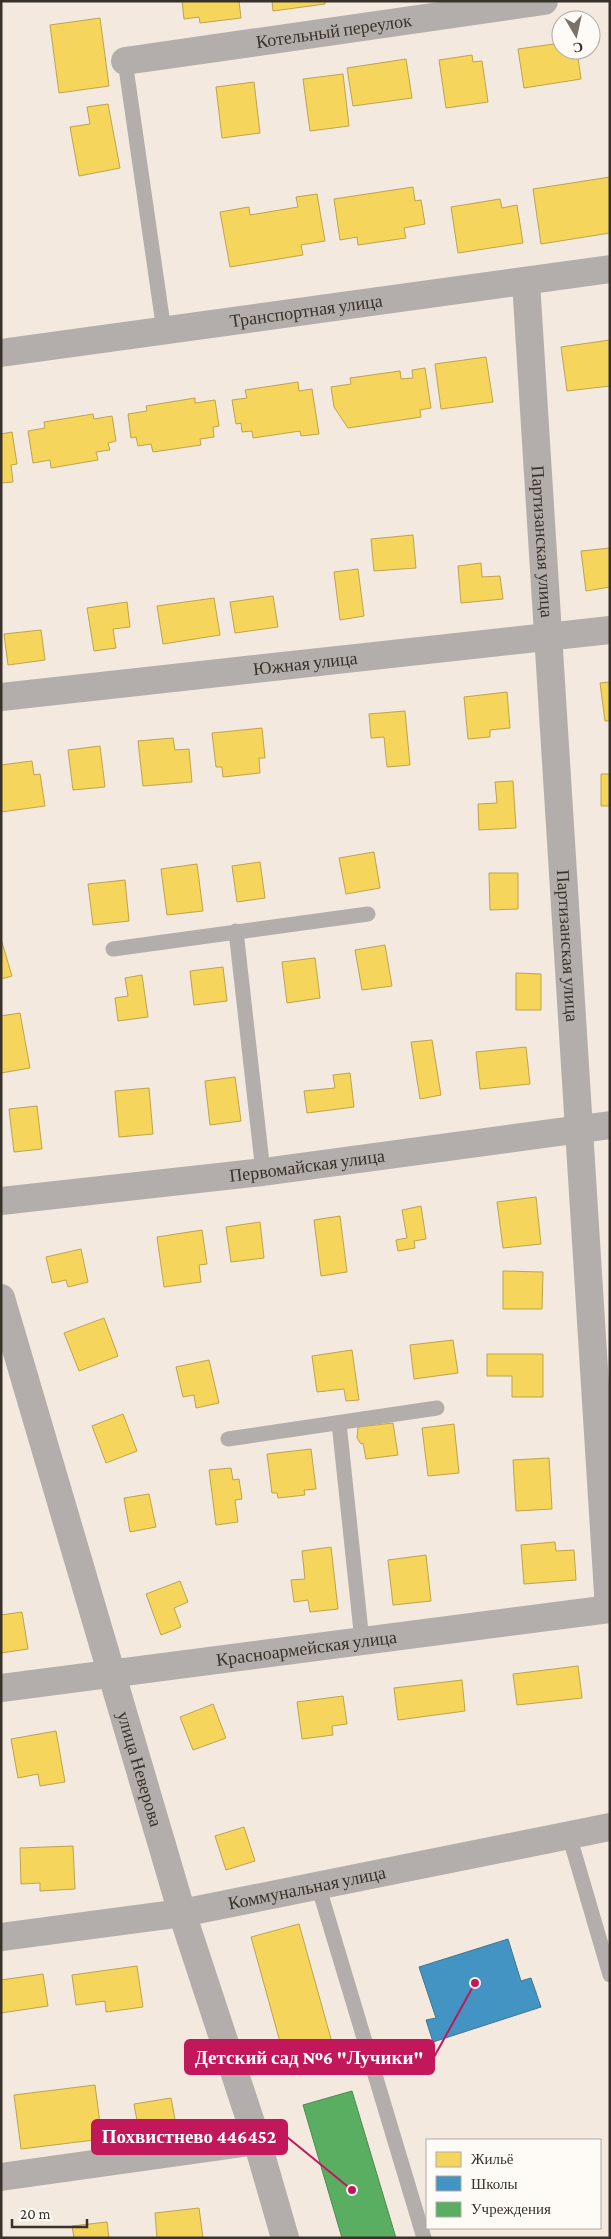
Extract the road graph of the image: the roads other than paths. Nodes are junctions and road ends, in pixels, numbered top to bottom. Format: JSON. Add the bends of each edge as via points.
{"nodes":[{"id":1,"x":544,"y":1,"type":"edge"},
{"id":2,"x":125,"y":61,"type":"joint"},
{"id":3,"x":610,"y":269,"type":"edge"},
{"id":4,"x":526,"y":282,"type":"junction"},
{"id":5,"x":164,"y":331,"type":"junction"},
{"id":6,"x":1,"y":354,"type":"edge"},
{"id":7,"x":610,"y":630,"type":"edge"},
{"id":8,"x":546,"y":637,"type":"junction"},
{"id":9,"x":1,"y":697,"type":"edge"},
{"id":10,"x":368,"y":914,"type":"dead end"},
{"id":11,"x":236,"y":931,"type":"junction"},
{"id":12,"x":113,"y":949,"type":"dead end"},
{"id":13,"x":610,"y":1125,"type":"edge"},
{"id":14,"x":579,"y":1128,"type":"junction"},
{"id":15,"x":263,"y":1172,"type":"junction"},
{"id":16,"x":1,"y":1201,"type":"edge"},
{"id":17,"x":1,"y":1298,"type":"edge"},
{"id":18,"x":437,"y":1408,"type":"dead end"},
{"id":19,"x":338,"y":1422,"type":"junction"},
{"id":20,"x":228,"y":1439,"type":"dead end"},
{"id":21,"x":610,"y":1609,"type":"edge"},
{"id":22,"x":362,"y":1641,"type":"junction"},
{"id":23,"x":112,"y":1674,"type":"junction"},
{"id":24,"x":1,"y":1688,"type":"edge"},
{"id":25,"x":610,"y":1827,"type":"edge"},
{"id":26,"x":569,"y":1835,"type":"junction"},
{"id":27,"x":318,"y":1885,"type":"junction"},
{"id":28,"x":182,"y":1913,"type":"junction"},
{"id":29,"x":1,"y":1937,"type":"edge"},
{"id":30,"x":610,"y":1975,"type":"edge"},
{"id":31,"x":257,"y":2142,"type":"junction"},
{"id":32,"x":1,"y":2177,"type":"edge"},
{"id":33,"x":285,"y":2238,"type":"edge"},
{"id":34,"x":424,"y":2238,"type":"edge"}],
"edges":[{"from":1,"to":2,"type":"street","name":"Котельный переулок"},
{"from":2,"to":5,"type":"lane"},
{"from":3,"to":4,"type":"street","name":"Транспортная улица"},
{"from":4,"to":5,"type":"street","name":"Транспортная улица"},
{"from":4,"to":8,"type":"street","name":"Партизанская улица"},
{"from":5,"to":6,"type":"street","name":"Транспортная улица"},
{"from":7,"to":8,"type":"street","name":"Южная улица"},
{"from":8,"to":9,"type":"street","name":"Южная улица"},
{"from":8,"to":14,"type":"street","name":"Партизанская улица"},
{"from":10,"to":11,"type":"lane"},
{"from":11,"to":12,"type":"lane"},
{"from":11,"to":15,"type":"lane"},
{"from":13,"to":14,"type":"street","name":"Первомайская улица"},
{"from":14,"to":15,"type":"street","name":"Первомайская улица"},
{"from":14,"to":21,"type":"street","name":"Партизанская улица"},
{"from":15,"to":16,"type":"street","name":"Первомайская улица"},
{"from":17,"to":23,"type":"street","name":"улица Неверова"},
{"from":18,"to":19,"type":"lane"},
{"from":19,"to":20,"type":"lane"},
{"from":19,"to":22,"type":"lane"},
{"from":21,"to":22,"type":"street","name":"Красноармейская улица"},
{"from":22,"to":23,"type":"street","name":"Красноармейская улица"},
{"from":23,"to":24,"type":"street","name":"Красноармейская улица"},
{"from":23,"to":28,"type":"street","name":"улица Неверова"},
{"from":25,"to":26,"type":"street","name":"Коммунальная улица"},
{"from":26,"to":27,"type":"street","name":"Коммунальная улица"},
{"from":26,"to":30,"type":"lane"},
{"from":27,"to":28,"type":"street","name":"Коммунальная улица"},
{"from":27,"to":34,"type":"lane"},
{"from":28,"to":29,"type":"street","name":"Коммунальная улица"},
{"from":28,"to":31,"type":"street","name":"улица Неверова"},
{"from":31,"to":32,"type":"street"},
{"from":31,"to":33,"type":"street","name":"улица Неверова"}]}
